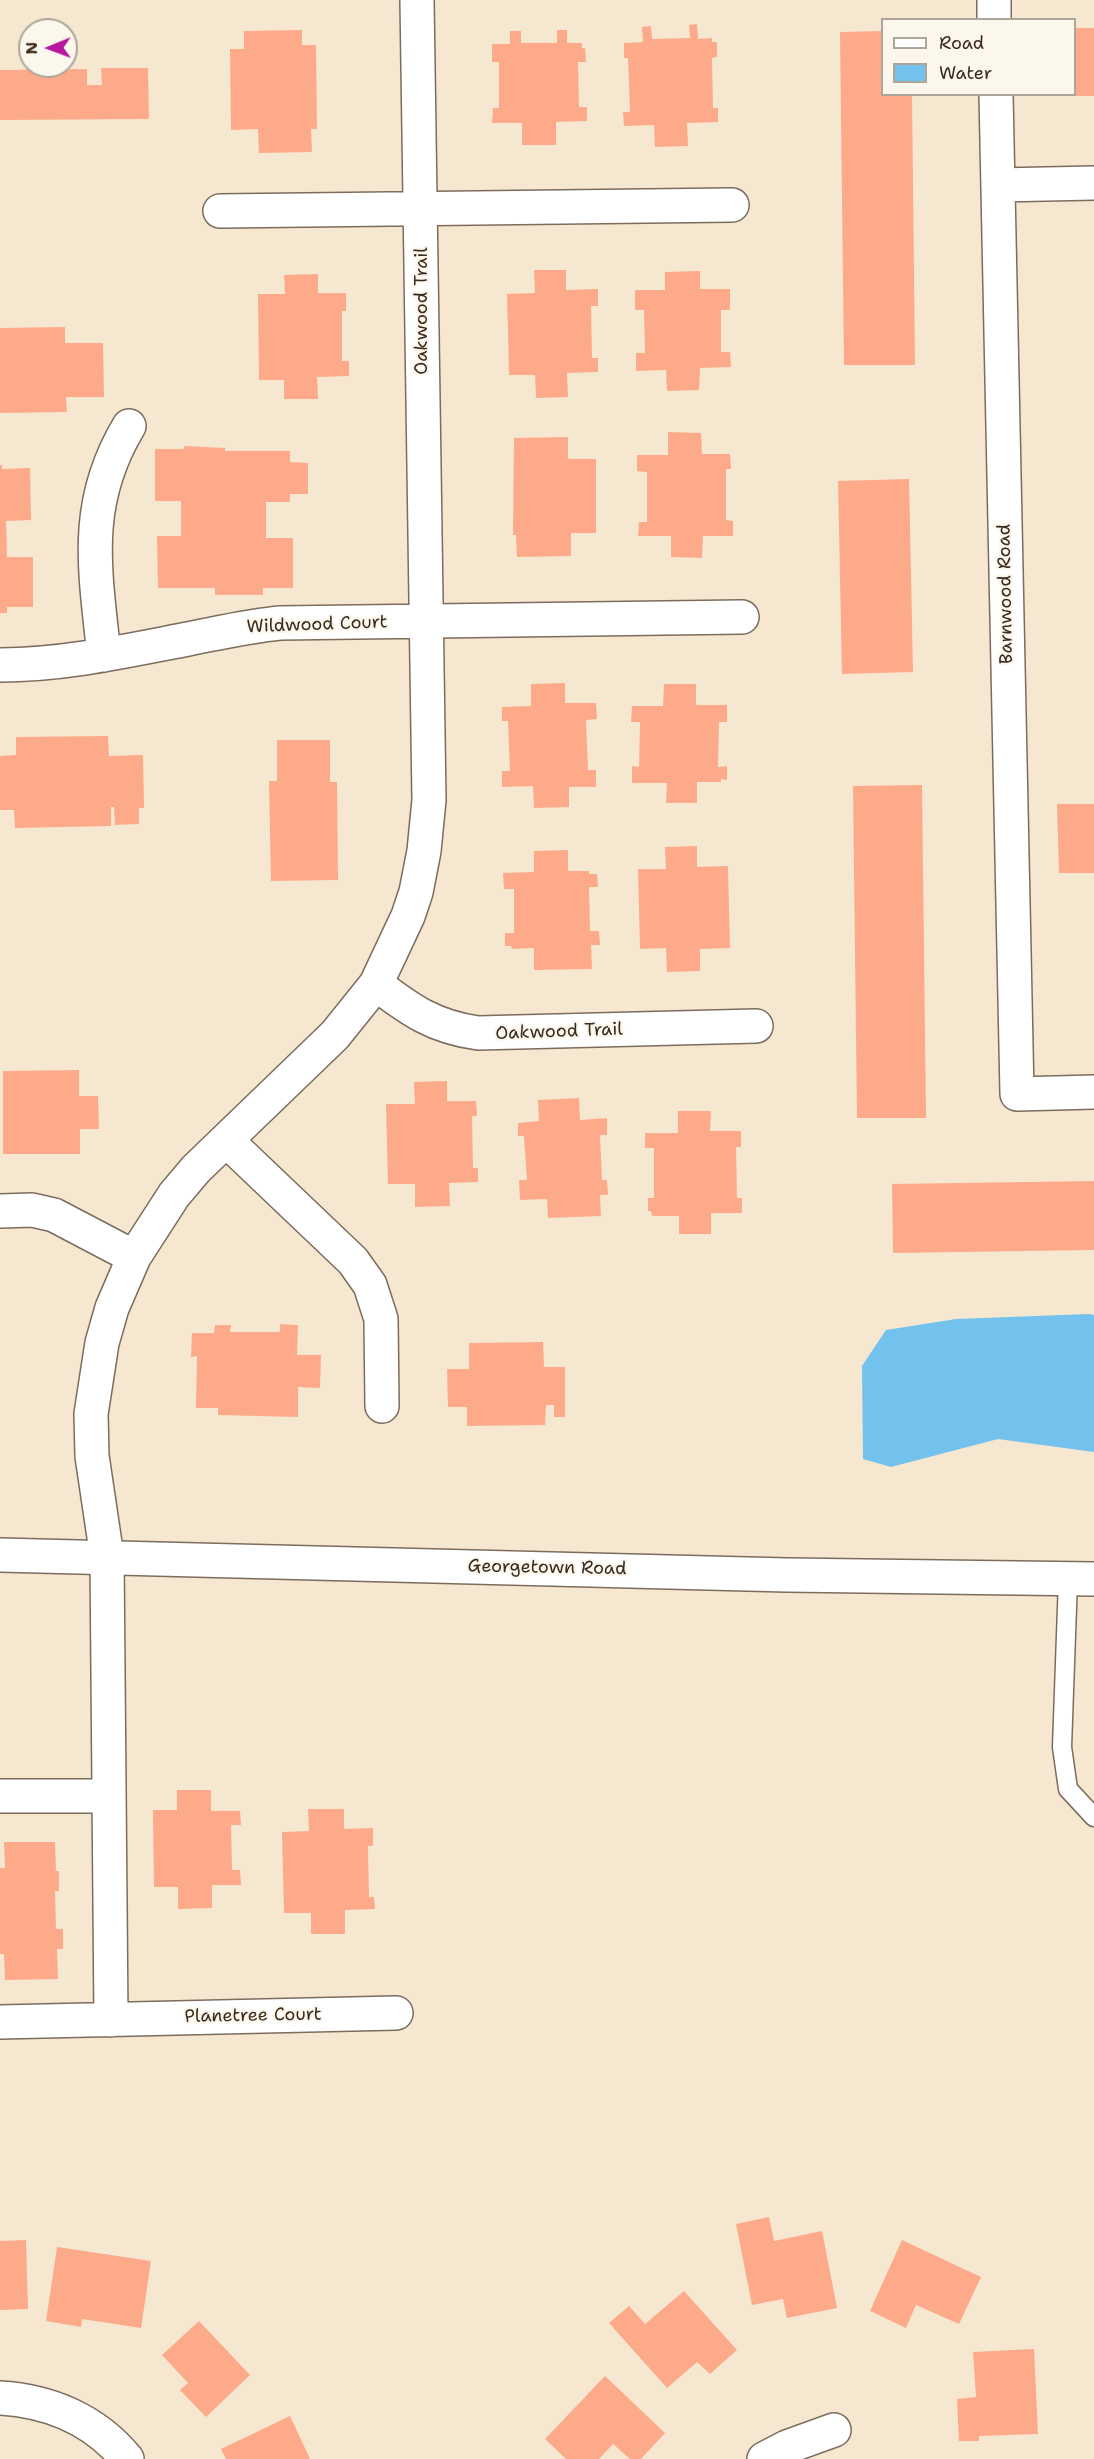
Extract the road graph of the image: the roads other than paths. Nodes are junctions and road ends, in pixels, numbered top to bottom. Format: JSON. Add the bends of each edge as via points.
{"nodes":[{"id":1,"x":417,"y":0,"type":"edge"},
{"id":2,"x":994,"y":0,"type":"edge"},
{"id":3,"x":994,"y":18,"type":"edge"},
{"id":4,"x":996,"y":96,"type":"edge"},
{"id":5,"x":1094,"y":183,"type":"edge"},
{"id":6,"x":998,"y":185,"type":"junction"},
{"id":7,"x":732,"y":205,"type":"dead end"},
{"id":8,"x":421,"y":209,"type":"junction"},
{"id":9,"x":220,"y":211,"type":"dead end"},
{"id":10,"x":129,"y":426,"type":"dead end"},
{"id":11,"x":742,"y":617,"type":"dead end"},
{"id":12,"x":425,"y":621,"type":"junction"},
{"id":13,"x":104,"y":655,"type":"junction"},
{"id":14,"x":0,"y":665,"type":"edge"},
{"id":15,"x":376,"y":984,"type":"junction"},
{"id":16,"x":756,"y":1026,"type":"dead end"},
{"id":17,"x":1094,"y":1092,"type":"edge"},
{"id":18,"x":226,"y":1140,"type":"junction"},
{"id":19,"x":0,"y":1211,"type":"edge"},
{"id":20,"x":134,"y":1257,"type":"junction"},
{"id":21,"x":382,"y":1406,"type":"dead end"},
{"id":22,"x":0,"y":1555,"type":"edge"},
{"id":23,"x":107,"y":1557,"type":"junction"},
{"id":24,"x":1081,"y":1579,"type":"edge"},
{"id":25,"x":0,"y":1796,"type":"edge"},
{"id":26,"x":108,"y":1796,"type":"junction"},
{"id":27,"x":1094,"y":1817,"type":"edge"},
{"id":28,"x":396,"y":2013,"type":"dead end"},
{"id":29,"x":111,"y":2020,"type":"junction"},
{"id":30,"x":0,"y":2022,"type":"edge"},
{"id":31,"x":0,"y":2398,"type":"edge"},
{"id":32,"x":834,"y":2430,"type":"dead end"},
{"id":33,"x":127,"y":2459,"type":"edge"},
{"id":34,"x":764,"y":2459,"type":"edge"}],
"edges":[{"from":1,"to":8,"type":"street","name":"Oakwood Trail"},
{"from":2,"to":3,"type":"street"},
{"from":4,"to":6,"type":"street","name":"Barnwood Road"},
{"from":5,"to":6,"type":"street"},
{"from":6,"to":17,"type":"street","name":"Barnwood Road","via":[[1017,1094]]},
{"from":7,"to":8,"type":"street"},
{"from":8,"to":9,"type":"street"},
{"from":8,"to":12,"type":"street","name":"Oakwood Trail"},
{"from":10,"to":13,"type":"street","via":[[102,485],[94,528],[94,579]]},
{"from":11,"to":12,"type":"street"},
{"from":12,"to":13,"type":"street","name":"Wildwood Court","via":[[262,625]]},
{"from":12,"to":15,"type":"street","name":"Oakwood Trail","via":[[429,800],[424,851],[408,916]]},
{"from":13,"to":14,"type":"street","name":"Wildwood Court"},
{"from":15,"to":16,"type":"street","name":"Oakwood Trail","via":[[426,1019],[478,1033]]},
{"from":15,"to":18,"type":"street","name":"Oakwood Trail","via":[[335,1035]]},
{"from":18,"to":20,"type":"street","name":"Oakwood Trail","via":[[174,1195]]},
{"from":18,"to":21,"type":"street","via":[[354,1261],[370,1285],[381,1319]]},
{"from":19,"to":20,"type":"street","via":[[32,1210],[54,1215]]},
{"from":20,"to":23,"type":"street","name":"Oakwood Trail","via":[[102,1343],[92,1414],[92,1456]]},
{"from":22,"to":23,"type":"street","name":"Georgetown Road"},
{"from":23,"to":24,"type":"street","name":"Georgetown Road"},
{"from":23,"to":26,"type":"street"},
{"from":24,"to":27,"type":"lane","via":[[1062,1747],[1068,1789]]},
{"from":25,"to":26,"type":"street"},
{"from":26,"to":29,"type":"street"},
{"from":28,"to":29,"type":"street","name":"Planetree Court"},
{"from":29,"to":30,"type":"street","name":"Planetree Court"},
{"from":31,"to":33,"type":"street","via":[[64,2411],[95,2428]]},
{"from":32,"to":34,"type":"street"}]}
